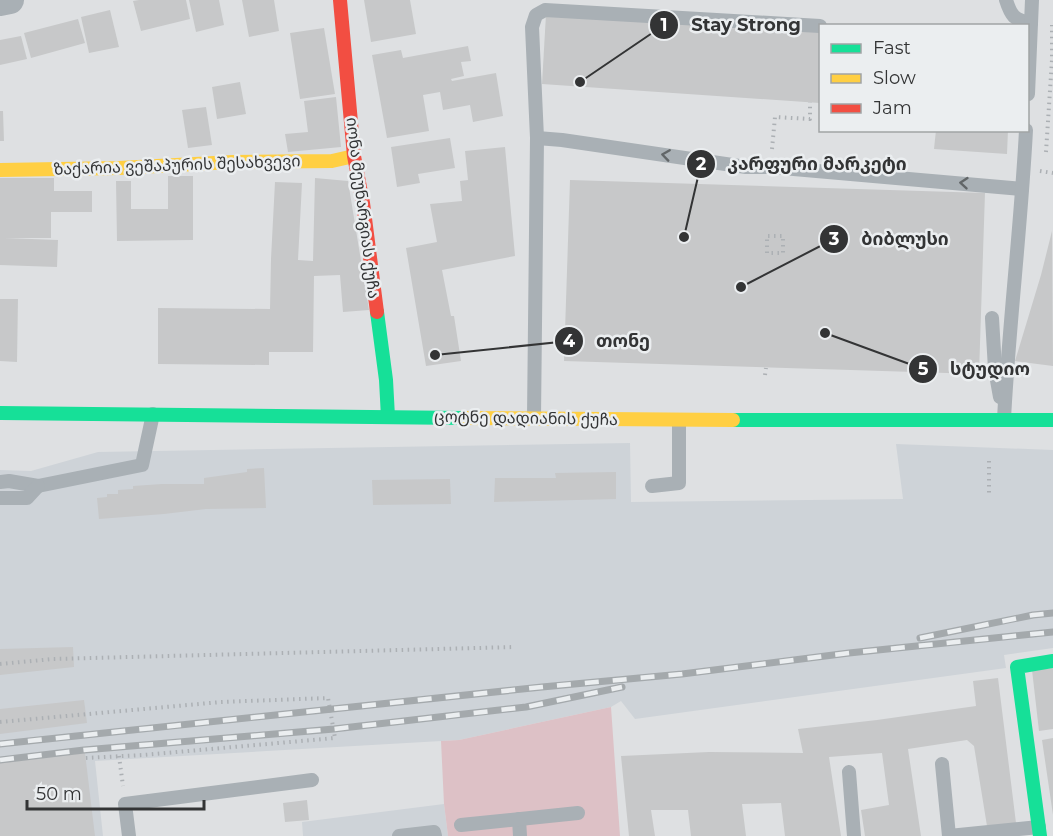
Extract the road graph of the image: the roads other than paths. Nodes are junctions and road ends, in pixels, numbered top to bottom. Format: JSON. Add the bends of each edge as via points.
{"nodes":[{"id":1,"x":10,"y":0,"type":"edge"},
{"id":2,"x":339,"y":0,"type":"edge"},
{"id":3,"x":1006,"y":0,"type":"edge"},
{"id":4,"x":1032,"y":0,"type":"edge"},
{"id":5,"x":0,"y":2,"type":"edge"},
{"id":6,"x":1022,"y":24,"type":"edge"},
{"id":7,"x":819,"y":26,"type":"edge"},
{"id":8,"x":1029,"y":33,"type":"edge"},
{"id":9,"x":1026,"y":132,"type":"edge"},
{"id":10,"x":537,"y":138,"type":"junction"},
{"id":11,"x":354,"y":156,"type":"junction"},
{"id":12,"x":0,"y":170,"type":"edge"},
{"id":13,"x":1022,"y":189,"type":"junction"},
{"id":14,"x":992,"y":318,"type":"dead end"},
{"id":15,"x":0,"y":413,"type":"edge"},
{"id":16,"x":153,"y":414,"type":"junction"},
{"id":17,"x":388,"y":417,"type":"junction"},
{"id":18,"x":534,"y":418,"type":"junction"},
{"id":19,"x":680,"y":420,"type":"junction"},
{"id":20,"x":1004,"y":420,"type":"junction"},
{"id":21,"x":1053,"y":420,"type":"edge"},
{"id":22,"x":0,"y":482,"type":"edge"},
{"id":23,"x":38,"y":486,"type":"junction"},
{"id":24,"x":652,"y":486,"type":"dead end"},
{"id":25,"x":0,"y":498,"type":"edge"},
{"id":26,"x":1053,"y":661,"type":"edge"},
{"id":27,"x":942,"y":764,"type":"dead end"},
{"id":28,"x":849,"y":772,"type":"dead end"},
{"id":29,"x":312,"y":780,"type":"dead end"},
{"id":30,"x":578,"y":813,"type":"dead end"},
{"id":31,"x":519,"y":819,"type":"junction"},
{"id":32,"x":461,"y":825,"type":"dead end"},
{"id":33,"x":1039,"y":832,"type":"edge"},
{"id":34,"x":129,"y":836,"type":"edge"},
{"id":35,"x":399,"y":836,"type":"edge"},
{"id":36,"x":435,"y":836,"type":"edge"},
{"id":37,"x":520,"y":836,"type":"edge"},
{"id":38,"x":854,"y":836,"type":"edge"},
{"id":39,"x":949,"y":836,"type":"edge"}],
"edges":[{"from":1,"to":5,"type":"street"},
{"from":2,"to":11,"type":"main road","name":"იონა მეუნარგიას ქუჩა"},
{"from":3,"to":6,"type":"lane","via":[[1013,17]]},
{"from":4,"to":8,"type":"lane"},
{"from":7,"to":10,"type":"lane","via":[[545,10],[536,15],[532,27]]},
{"from":9,"to":13,"type":"lane"},
{"from":13,"to":10,"type":"lane","one_way":true,"via":[[746,166]]},
{"from":10,"to":18,"type":"lane"},
{"from":11,"to":12,"type":"main road","name":"ზაქარია ვეშაპურის შესახვევი","via":[[332,161]]},
{"from":11,"to":17,"type":"main road","name":"იონა მეუნარგიას ქუჩა"},
{"from":13,"to":20,"type":"lane"},
{"from":14,"to":20,"type":"lane"},
{"from":15,"to":16,"type":"main road","name":"ცოტნე დადიანის ქუჩა"},
{"from":16,"to":17,"type":"main road","name":"ცოტნე დადიანის ქუჩა"},
{"from":16,"to":23,"type":"lane","via":[[142,465]]},
{"from":17,"to":18,"type":"main road","name":"ცოტნე დადიანის ქუჩა"},
{"from":18,"to":19,"type":"main road","name":"ცოტნე დადიანის ქუჩა"},
{"from":19,"to":20,"type":"main road","name":"ცოტნე დადიანის ქუჩა"},
{"from":19,"to":24,"type":"lane","via":[[679,483]]},
{"from":20,"to":21,"type":"main road","name":"ცოტნე დადიანის ქუჩა"},
{"from":22,"to":23,"type":"lane"},
{"from":23,"to":25,"type":"lane","via":[[27,498]]},
{"from":26,"to":33,"type":"main road","via":[[1017,667]]},
{"from":27,"to":39,"type":"lane"},
{"from":28,"to":38,"type":"lane"},
{"from":29,"to":34,"type":"lane","via":[[125,804]]},
{"from":30,"to":31,"type":"lane"},
{"from":31,"to":32,"type":"lane"},
{"from":31,"to":37,"type":"lane"},
{"from":33,"to":39,"type":"lane"},
{"from":35,"to":36,"type":"lane","via":[[435,832]]}]}
